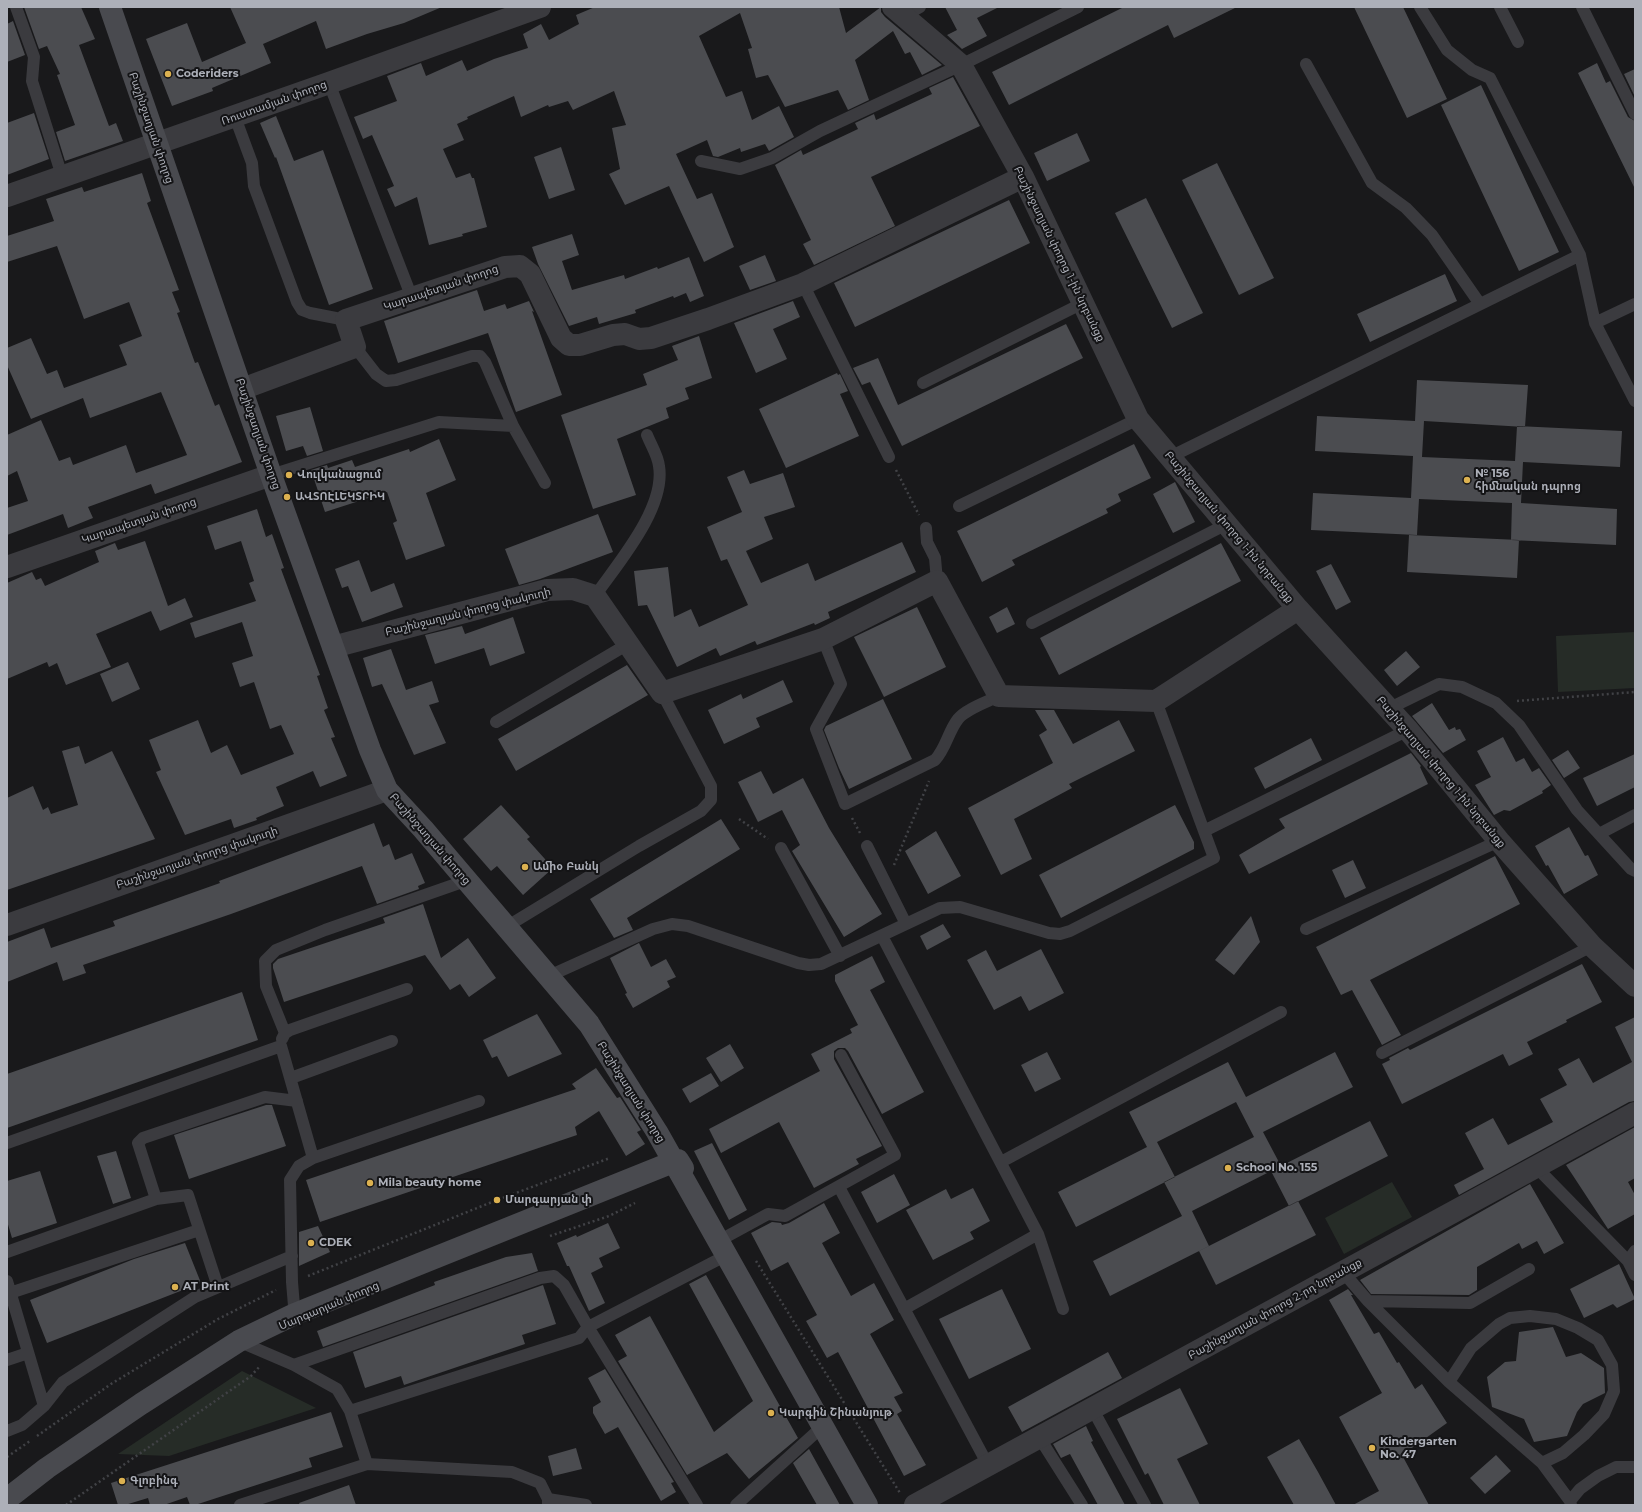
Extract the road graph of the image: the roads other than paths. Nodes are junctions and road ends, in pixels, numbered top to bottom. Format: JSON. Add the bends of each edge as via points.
{"nodes":[{"id":1,"x":16,"y":7,"type":"edge"},
{"id":2,"x":110,"y":7,"type":"edge"},
{"id":3,"x":540,"y":7,"type":"edge"},
{"id":4,"x":1078,"y":7,"type":"edge"},
{"id":5,"x":1420,"y":7,"type":"edge"},
{"id":6,"x":1500,"y":7,"type":"edge"},
{"id":7,"x":1582,"y":7,"type":"edge"},
{"id":8,"x":906,"y":10,"type":"edge"},
{"id":9,"x":1518,"y":42,"type":"dead end"},
{"id":10,"x":1306,"y":64,"type":"dead end"},
{"id":11,"x":961,"y":65,"type":"junction"},
{"id":12,"x":329,"y":83,"type":"junction"},
{"id":13,"x":1635,"y":114,"type":"edge"},
{"id":14,"x":235,"y":116,"type":"junction"},
{"id":15,"x":157,"y":144,"type":"junction"},
{"id":16,"x":701,"y":161,"type":"dead end"},
{"id":17,"x":62,"y":176,"type":"junction"},
{"id":18,"x":1023,"y":177,"type":"junction"},
{"id":19,"x":7,"y":196,"type":"edge"},
{"id":20,"x":1580,"y":255,"type":"junction"},
{"id":21,"x":800,"y":284,"type":"junction"},
{"id":22,"x":412,"y":298,"type":"junction"},
{"id":23,"x":1083,"y":303,"type":"junction"},
{"id":24,"x":1480,"y":304,"type":"junction"},
{"id":25,"x":1635,"y":304,"type":"edge"},
{"id":26,"x":346,"y":320,"type":"junction"},
{"id":27,"x":1595,"y":323,"type":"junction"},
{"id":28,"x":355,"y":347,"type":"junction"},
{"id":29,"x":923,"y":383,"type":"dead end"},
{"id":30,"x":242,"y":389,"type":"junction"},
{"id":31,"x":1635,"y":402,"type":"edge"},
{"id":32,"x":1138,"y":419,"type":"junction"},
{"id":33,"x":513,"y":426,"type":"junction"},
{"id":34,"x":647,"y":435,"type":"dead end"},
{"id":35,"x":1170,"y":456,"type":"junction"},
{"id":36,"x":889,"y":457,"type":"road end"},
{"id":37,"x":271,"y":476,"type":"junction"},
{"id":38,"x":545,"y":483,"type":"dead end"},
{"id":39,"x":959,"y":506,"type":"dead end"},
{"id":40,"x":1227,"y":524,"type":"junction"},
{"id":41,"x":926,"y":528,"type":"road end"},
{"id":42,"x":7,"y":567,"type":"edge"},
{"id":43,"x":937,"y":581,"type":"junction"},
{"id":44,"x":595,"y":596,"type":"junction"},
{"id":45,"x":1298,"y":609,"type":"junction"},
{"id":46,"x":1032,"y":623,"type":"dead end"},
{"id":47,"x":823,"y":639,"type":"junction"},
{"id":48,"x":628,"y":644,"type":"junction"},
{"id":49,"x":333,"y":647,"type":"junction"},
{"id":50,"x":662,"y":693,"type":"junction"},
{"id":51,"x":999,"y":696,"type":"junction"},
{"id":52,"x":1156,"y":701,"type":"junction"},
{"id":53,"x":1388,"y":709,"type":"junction"},
{"id":54,"x":496,"y":722,"type":"dead end"},
{"id":55,"x":1408,"y":730,"type":"junction"},
{"id":56,"x":388,"y":790,"type":"junction"},
{"id":57,"x":1635,"y":815,"type":"edge"},
{"id":58,"x":1204,"y":831,"type":"junction"},
{"id":59,"x":1599,"y":834,"type":"junction"},
{"id":60,"x":1499,"y":841,"type":"junction"},
{"id":61,"x":867,"y":846,"type":"road end"},
{"id":62,"x":781,"y":848,"type":"road end"},
{"id":63,"x":1635,"y":871,"type":"edge"},
{"id":64,"x":465,"y":881,"type":"junction"},
{"id":65,"x":906,"y":924,"type":"junction"},
{"id":66,"x":7,"y":925,"type":"edge"},
{"id":67,"x":506,"y":927,"type":"junction"},
{"id":68,"x":1306,"y":929,"type":"dead end"},
{"id":69,"x":882,"y":936,"type":"junction"},
{"id":70,"x":1592,"y":946,"type":"junction"},
{"id":71,"x":840,"y":956,"type":"junction"},
{"id":72,"x":549,"y":976,"type":"junction"},
{"id":73,"x":1633,"y":981,"type":"edge"},
{"id":74,"x":407,"y":989,"type":"dead end"},
{"id":75,"x":1281,"y":1012,"type":"dead end"},
{"id":76,"x":286,"y":1033,"type":"junction"},
{"id":77,"x":392,"y":1041,"type":"dead end"},
{"id":78,"x":281,"y":1046,"type":"junction"},
{"id":79,"x":1382,"y":1053,"type":"dead end"},
{"id":80,"x":840,"y":1055,"type":"dead end"},
{"id":81,"x":291,"y":1078,"type":"junction"},
{"id":82,"x":297,"y":1101,"type":"junction"},
{"id":83,"x":480,"y":1101,"type":"dead end"},
{"id":84,"x":1635,"y":1112,"type":"edge"},
{"id":85,"x":7,"y":1142,"type":"edge"},
{"id":86,"x":314,"y":1158,"type":"junction"},
{"id":87,"x":1001,"y":1162,"type":"junction"},
{"id":88,"x":677,"y":1163,"type":"junction"},
{"id":89,"x":1536,"y":1166,"type":"junction"},
{"id":90,"x":839,"y":1187,"type":"junction"},
{"id":91,"x":156,"y":1199,"type":"junction"},
{"id":92,"x":199,"y":1230,"type":"junction"},
{"id":93,"x":1038,"y":1234,"type":"junction"},
{"id":94,"x":725,"y":1247,"type":"junction"},
{"id":95,"x":1635,"y":1251,"type":"edge"},
{"id":96,"x":7,"y":1252,"type":"edge"},
{"id":97,"x":292,"y":1256,"type":"junction"},
{"id":98,"x":1628,"y":1261,"type":"junction"},
{"id":99,"x":1529,"y":1269,"type":"dead end"},
{"id":100,"x":1343,"y":1272,"type":"junction"},
{"id":101,"x":1635,"y":1275,"type":"edge"},
{"id":102,"x":9,"y":1287,"type":"edge"},
{"id":103,"x":218,"y":1287,"type":"junction"},
{"id":104,"x":1368,"y":1301,"type":"junction"},
{"id":105,"x":904,"y":1309,"type":"junction"},
{"id":106,"x":1063,"y":1309,"type":"dead end"},
{"id":107,"x":295,"y":1317,"type":"junction"},
{"id":108,"x":588,"y":1326,"type":"junction"},
{"id":109,"x":245,"y":1344,"type":"junction"},
{"id":110,"x":28,"y":1353,"type":"junction"},
{"id":111,"x":7,"y":1360,"type":"edge"},
{"id":112,"x":294,"y":1365,"type":"junction"},
{"id":113,"x":1449,"y":1382,"type":"junction"},
{"id":114,"x":44,"y":1406,"type":"junction"},
{"id":115,"x":1092,"y":1408,"type":"junction"},
{"id":116,"x":350,"y":1411,"type":"junction"},
{"id":117,"x":823,"y":1426,"type":"junction"},
{"id":118,"x":7,"y":1431,"type":"edge"},
{"id":119,"x":1040,"y":1437,"type":"junction"},
{"id":120,"x":1542,"y":1463,"type":"junction"},
{"id":121,"x":367,"y":1464,"type":"junction"},
{"id":122,"x":988,"y":1465,"type":"junction"},
{"id":123,"x":1635,"y":1467,"type":"edge"},
{"id":124,"x":7,"y":1498,"type":"edge"},
{"id":125,"x":548,"y":1502,"type":"edge"},
{"id":126,"x":1571,"y":1503,"type":"edge"},
{"id":127,"x":8,"y":1505,"type":"edge"},
{"id":128,"x":240,"y":1505,"type":"edge"},
{"id":129,"x":586,"y":1505,"type":"edge"},
{"id":130,"x":697,"y":1505,"type":"edge"},
{"id":131,"x":736,"y":1505,"type":"edge"},
{"id":132,"x":867,"y":1505,"type":"edge"},
{"id":133,"x":882,"y":1505,"type":"edge"},
{"id":134,"x":915,"y":1505,"type":"edge"},
{"id":135,"x":1082,"y":1505,"type":"edge"},
{"id":136,"x":1145,"y":1505,"type":"edge"}],
"edges":[{"from":1,"to":17,"type":"lane","via":[[34,57],[32,81]]},
{"from":2,"to":15,"type":"main road","name":"Բաշինջաղյան փողոց"},
{"from":3,"to":12,"type":"street","name":"Ռուստամյան փողոց"},
{"from":4,"to":11,"type":"lane"},
{"from":5,"to":20,"type":"lane","via":[[1447,50],[1472,70],[1490,78]]},
{"from":6,"to":9,"type":"lane"},
{"from":7,"to":13,"type":"lane"},
{"from":8,"to":11,"type":"street","name":"Բաշինջաղյան փողոց 1-ին նրբանցք"},
{"from":10,"to":24,"type":"lane","via":[[1372,183],[1406,208],[1432,235]]},
{"from":11,"to":16,"type":"lane","via":[[754,165],[740,169]]},
{"from":11,"to":18,"type":"street","name":"Բաշինջաղյան փողոց 1-ին նրբանցք"},
{"from":12,"to":14,"type":"street","name":"Ռուստամյան փողոց"},
{"from":12,"to":22,"type":"lane"},
{"from":14,"to":15,"type":"street","name":"Ռուստամյան փողոց"},
{"from":14,"to":26,"type":"lane","via":[[252,163],[254,186],[297,302],[302,310],[310,313]]},
{"from":15,"to":17,"type":"street","name":"Ռուստամյան փողոց"},
{"from":15,"to":30,"type":"main road","name":"Բաշինջաղյան փողոց"},
{"from":17,"to":19,"type":"street","name":"Ռուստամյան փողոց"},
{"from":18,"to":21,"type":"street","name":"Կարապետյան փողոց"},
{"from":18,"to":23,"type":"street","name":"Բաշինջաղյան փողոց 1-ին նրբանցք"},
{"from":20,"to":24,"type":"lane"},
{"from":20,"to":27,"type":"lane"},
{"from":21,"to":22,"type":"street","name":"Կարապետյան փողոց","via":[[651,338],[613,335],[580,345],[569,345],[561,338],[530,274],[520,266],[505,267]]},
{"from":21,"to":36,"type":"lane"},
{"from":22,"to":26,"type":"street","name":"Կարապետյան փողոց"},
{"from":23,"to":29,"type":"lane"},
{"from":23,"to":32,"type":"street","name":"Բաշինջաղյան փողոց 1-ին նրբանցք"},
{"from":24,"to":35,"type":"lane"},
{"from":25,"to":27,"type":"lane"},
{"from":26,"to":28,"type":"street"},
{"from":27,"to":31,"type":"lane"},
{"from":28,"to":30,"type":"street"},
{"from":28,"to":33,"type":"lane","via":[[376,374],[386,381],[472,356],[480,356]]},
{"from":30,"to":37,"type":"main road","name":"Բաշինջաղյան փողոց"},
{"from":32,"to":35,"type":"street","name":"Բաշինջաղյան փողոց 1-ին նրբանցք"},
{"from":32,"to":39,"type":"lane"},
{"from":33,"to":37,"type":"lane","via":[[439,422]]},
{"from":33,"to":38,"type":"lane"},
{"from":34,"to":44,"type":"lane","via":[[659,466],[660,486],[656,499],[640,532]]},
{"from":35,"to":40,"type":"street","name":"Բաշինջաղյան փողոց 1-ին նրբանցք"},
{"from":37,"to":42,"type":"street","name":"Կարապետյան փողոց"},
{"from":37,"to":49,"type":"main road","name":"Բաշինջաղյան փողոց"},
{"from":40,"to":45,"type":"street","name":"Բաշինջաղյան փողոց 1-ին նրբանցք"},
{"from":40,"to":46,"type":"lane"},
{"from":41,"to":43,"type":"lane","via":[[927,542],[935,558]]},
{"from":43,"to":47,"type":"street"},
{"from":43,"to":51,"type":"street"},
{"from":44,"to":48,"type":"street"},
{"from":44,"to":49,"type":"street","name":"Բաշինջաղյան փողոց փակուղի","via":[[574,589],[547,590]]},
{"from":45,"to":52,"type":"street"},
{"from":45,"to":53,"type":"street","name":"Բաշինջաղյան փողոց 1-ին նրբանցք"},
{"from":47,"to":50,"type":"street"},
{"from":47,"to":51,"type":"lane","via":[[841,684],[816,729],[845,804],[935,760],[958,718]]},
{"from":48,"to":50,"type":"street"},
{"from":48,"to":54,"type":"lane"},
{"from":49,"to":56,"type":"main road","name":"Բաշինջաղյան փողոց","via":[[370,750]]},
{"from":50,"to":67,"type":"lane","via":[[710,786],[711,800],[701,811]]},
{"from":51,"to":52,"type":"street"},
{"from":52,"to":58,"type":"lane"},
{"from":53,"to":55,"type":"street","name":"Բաշինջաղյան փողոց 1-ին նրբանցք"},
{"from":53,"to":59,"type":"lane","via":[[1439,684],[1462,687],[1496,703],[1519,725],[1577,810]]},
{"from":55,"to":58,"type":"lane"},
{"from":55,"to":60,"type":"street","name":"Բաշինջաղյան փողոց 1-ին նրբանցք"},
{"from":56,"to":64,"type":"main road","name":"Բաշինջաղյան փողոց"},
{"from":56,"to":66,"type":"street","name":"Բաշինջաղյան փողոց փակուղի"},
{"from":57,"to":59,"type":"lane"},
{"from":58,"to":65,"type":"lane","via":[[1214,858],[1070,931],[1060,934],[1049,933],[960,907],[940,908]]},
{"from":59,"to":63,"type":"lane"},
{"from":60,"to":68,"type":"lane"},
{"from":60,"to":70,"type":"street","name":"Բաշինջաղյան փողոց 1-ին նրբանցք"},
{"from":61,"to":65,"type":"lane"},
{"from":62,"to":71,"type":"lane"},
{"from":64,"to":67,"type":"main road","name":"Բաշինջաղյան փողոց"},
{"from":64,"to":76,"type":"lane","via":[[276,950],[265,961],[266,986]]},
{"from":65,"to":69,"type":"lane"},
{"from":67,"to":72,"type":"main road","name":"Բաշինջաղյան փողոց"},
{"from":69,"to":71,"type":"lane"},
{"from":69,"to":87,"type":"lane"},
{"from":70,"to":73,"type":"street","name":"Բաշինջաղյան փողոց 1-ին նրբանցք"},
{"from":70,"to":79,"type":"lane"},
{"from":71,"to":72,"type":"lane","via":[[821,964],[798,963],[688,926],[672,924],[653,929]]},
{"from":72,"to":88,"type":"main road","name":"Բաշինջաղյան փողոց","via":[[589,1024]]},
{"from":74,"to":76,"type":"lane"},
{"from":75,"to":87,"type":"lane"},
{"from":76,"to":78,"type":"lane"},
{"from":77,"to":81,"type":"lane"},
{"from":78,"to":81,"type":"lane"},
{"from":78,"to":85,"type":"lane"},
{"from":80,"to":90,"type":"lane","via":[[895,1155]]},
{"from":81,"to":82,"type":"lane"},
{"from":82,"to":86,"type":"lane"},
{"from":82,"to":91,"type":"lane","via":[[265,1097],[143,1138],[138,1143]]},
{"from":83,"to":86,"type":"lane"},
{"from":84,"to":89,"type":"street","name":"Բաշինջաղյան փողոց 2-րդ նրբանցք"},
{"from":86,"to":97,"type":"lane","via":[[299,1166],[290,1180]]},
{"from":87,"to":93,"type":"lane"},
{"from":88,"to":94,"type":"main road","name":"Բաշինջաղյան փողոց"},
{"from":88,"to":107,"type":"main road","name":"Մարգարյան փողոց"},
{"from":89,"to":98,"type":"lane"},
{"from":89,"to":100,"type":"street","name":"Բաշինջաղյան փողոց 2-րդ նրբանցք"},
{"from":90,"to":94,"type":"lane","via":[[785,1216],[768,1214]]},
{"from":90,"to":105,"type":"lane"},
{"from":91,"to":92,"type":"lane","via":[[188,1195]]},
{"from":91,"to":96,"type":"lane"},
{"from":92,"to":102,"type":"lane"},
{"from":92,"to":103,"type":"lane"},
{"from":93,"to":105,"type":"lane"},
{"from":93,"to":106,"type":"lane"},
{"from":94,"to":108,"type":"lane"},
{"from":94,"to":117,"type":"main road","name":"Բաշինջաղյան փողոց"},
{"from":94,"to":133,"type":"main road","name":"Բաշինջաղյան փողոց"},
{"from":95,"to":98,"type":"lane"},
{"from":97,"to":103,"type":"lane"},
{"from":97,"to":107,"type":"lane"},
{"from":98,"to":101,"type":"lane"},
{"from":99,"to":104,"type":"lane","via":[[1470,1303]]},
{"from":100,"to":104,"type":"lane"},
{"from":100,"to":115,"type":"street","name":"Բաշինջաղյան փողոց 2-րդ նրբանցք"},
{"from":102,"to":110,"type":"lane"},
{"from":103,"to":114,"type":"lane","via":[[195,1296],[63,1382]]},
{"from":104,"to":113,"type":"lane"},
{"from":105,"to":122,"type":"lane"},
{"from":107,"to":109,"type":"main road","name":"Մարգարյան փողոց"},
{"from":107,"to":124,"type":"main road","name":"Մարգարյան փողոց","via":[[239,1341],[141,1404]]},
{"from":108,"to":112,"type":"lane","via":[[564,1285],[554,1276],[540,1278]]},
{"from":108,"to":116,"type":"lane","via":[[579,1338]]},
{"from":108,"to":130,"type":"lane"},
{"from":109,"to":112,"type":"lane"},
{"from":109,"to":127,"type":"main road","name":"Մարգարյան փողոց","via":[[141,1409]]},
{"from":110,"to":111,"type":"lane"},
{"from":110,"to":114,"type":"lane"},
{"from":112,"to":116,"type":"lane","via":[[337,1389]]},
{"from":113,"to":120,"type":"lane"},
{"from":113,"to":120,"type":"lane","via":[[1471,1348],[1510,1318],[1530,1316],[1556,1319],[1598,1340],[1612,1365],[1614,1391],[1604,1414],[1563,1453]]},
{"from":114,"to":118,"type":"lane","via":[[22,1426]]},
{"from":115,"to":119,"type":"street","name":"Բաշինջաղյան փողոց 2-րդ նրբանցք"},
{"from":115,"to":136,"type":"lane"},
{"from":116,"to":121,"type":"lane"},
{"from":117,"to":131,"type":"lane"},
{"from":117,"to":132,"type":"main road","name":"Բաշինջաղյան փողոց"},
{"from":119,"to":122,"type":"street","name":"Բաշինջաղյան փողոց 2-րդ նրբանցք"},
{"from":119,"to":135,"type":"lane"},
{"from":120,"to":126,"type":"lane"},
{"from":121,"to":125,"type":"lane","via":[[512,1472],[540,1483]]},
{"from":121,"to":128,"type":"lane"},
{"from":122,"to":134,"type":"street","name":"Բաշինջաղյան փողոց 2-րդ նրբանցք"},
{"from":123,"to":126,"type":"lane","via":[[1616,1468],[1598,1476],[1580,1489]]},
{"from":125,"to":129,"type":"lane"}]}
